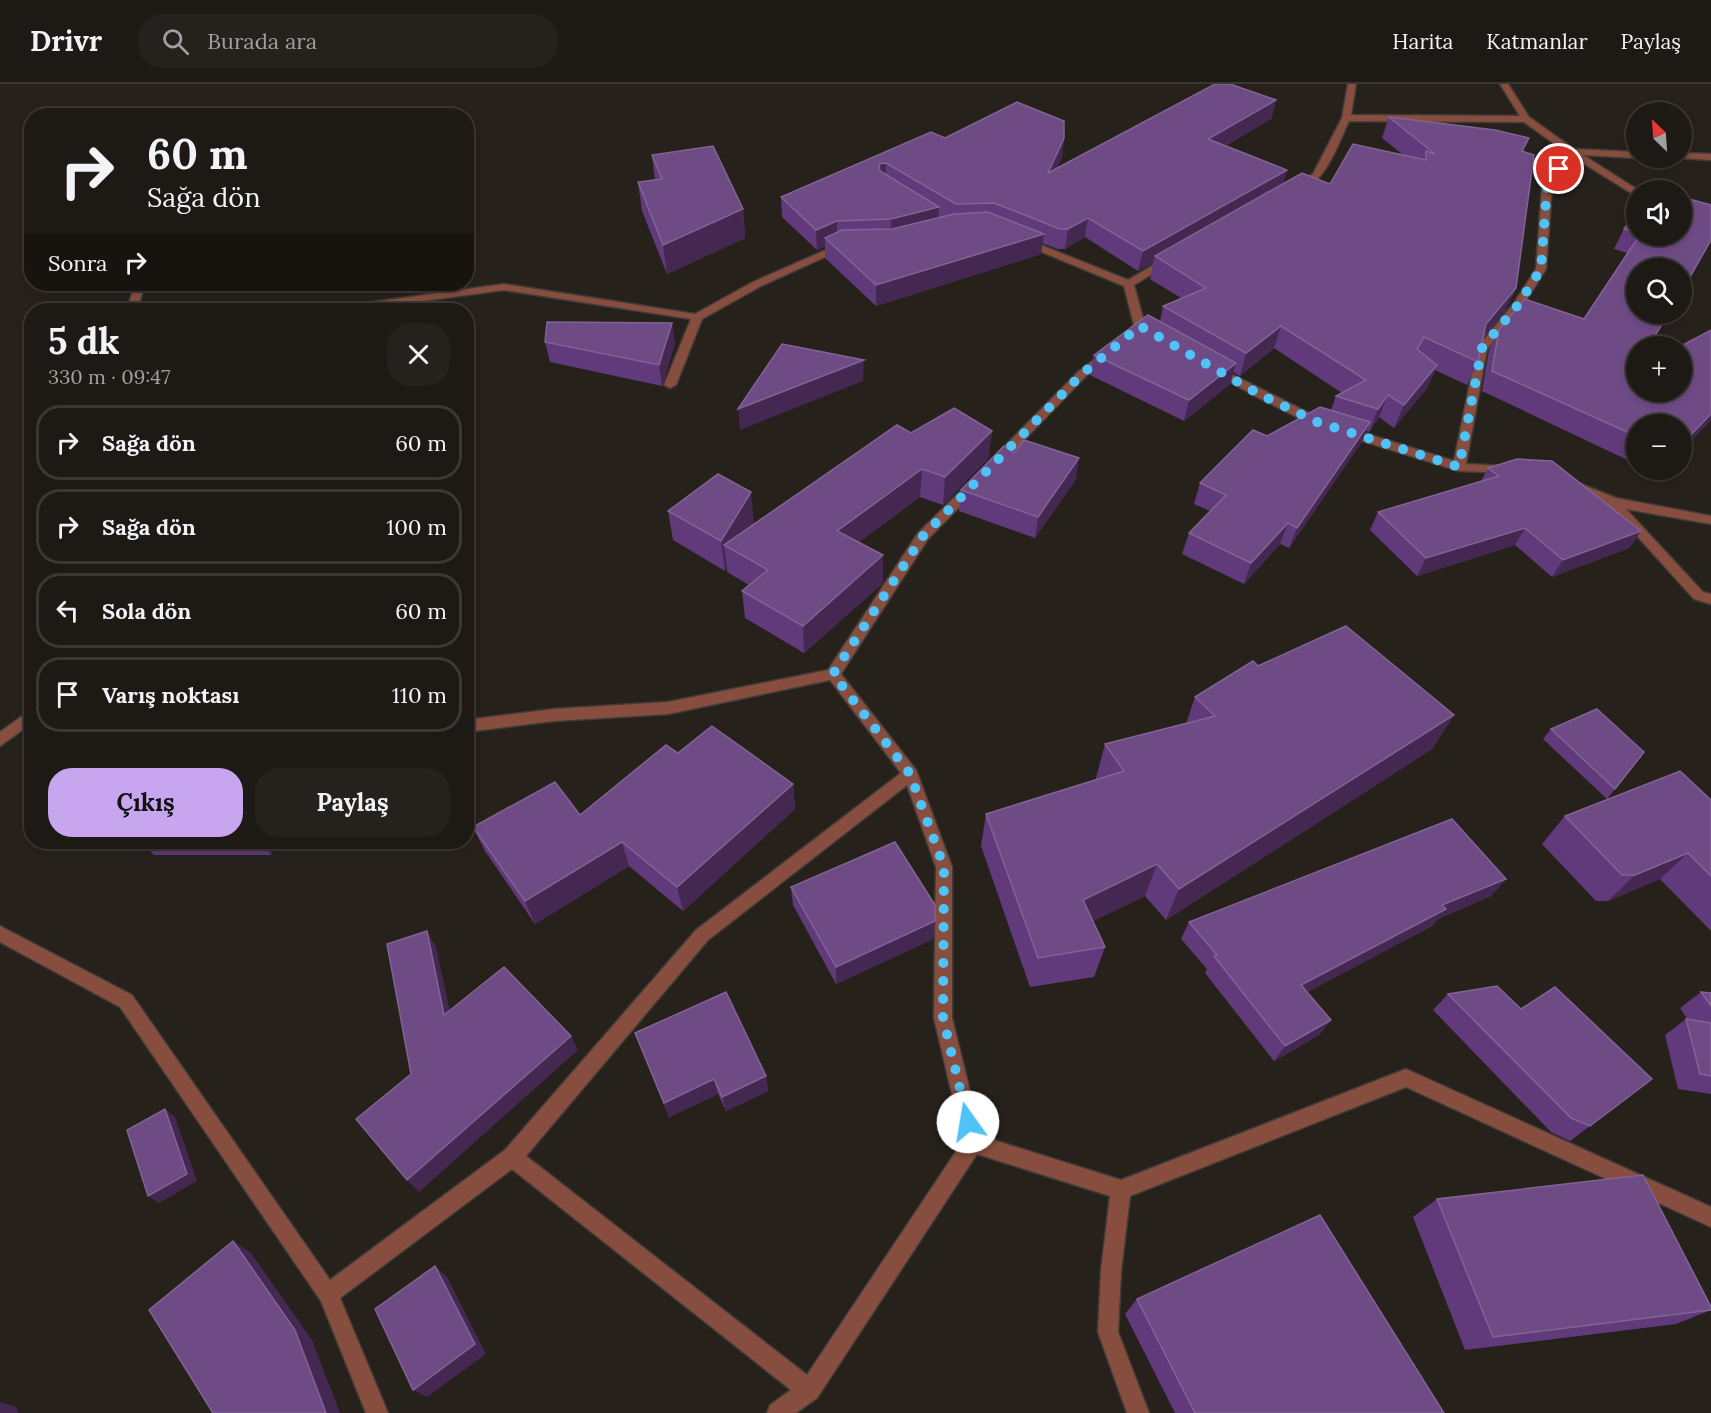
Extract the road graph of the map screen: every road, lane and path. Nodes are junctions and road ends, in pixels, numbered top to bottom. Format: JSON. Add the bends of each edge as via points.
{"nodes":[{"id":1,"x":1352,"y":84,"type":"edge"},
{"id":2,"x":1504,"y":84,"type":"edge"},
{"id":3,"x":1346,"y":118,"type":"junction"},
{"id":4,"x":1526,"y":119,"type":"junction"},
{"id":5,"x":1572,"y":152,"type":"junction"},
{"id":6,"x":1626,"y":155,"type":"edge"},
{"id":7,"x":1692,"y":156,"type":"edge"},
{"id":8,"x":1711,"y":157,"type":"edge"},
{"id":9,"x":1626,"y":187,"type":"edge"},
{"id":10,"x":1286,"y":194,"type":"edge"},
{"id":11,"x":1010,"y":236,"type":"edge"},
{"id":12,"x":860,"y":245,"type":"edge"},
{"id":13,"x":1179,"y":255,"type":"edge"},
{"id":14,"x":1128,"y":284,"type":"junction"},
{"id":15,"x":388,"y":303,"type":"edge"},
{"id":16,"x":697,"y":317,"type":"junction"},
{"id":17,"x":1200,"y":360,"type":"edge"},
{"id":18,"x":670,"y":385,"type":"dead end"},
{"id":19,"x":1459,"y":467,"type":"junction"},
{"id":20,"x":1525,"y":471,"type":"edge"},
{"id":21,"x":1569,"y":483,"type":"edge"},
{"id":22,"x":1613,"y":502,"type":"junction"},
{"id":23,"x":1711,"y":520,"type":"edge"},
{"id":24,"x":1711,"y":599,"type":"edge"},
{"id":25,"x":833,"y":674,"type":"junction"},
{"id":26,"x":24,"y":720,"type":"edge"},
{"id":27,"x":474,"y":725,"type":"edge"},
{"id":28,"x":0,"y":740,"type":"edge"},
{"id":29,"x":910,"y":774,"type":"junction"},
{"id":30,"x":0,"y":933,"type":"edge"},
{"id":31,"x":973,"y":1143,"type":"junction"},
{"id":32,"x":512,"y":1157,"type":"junction"},
{"id":33,"x":1121,"y":1190,"type":"junction"},
{"id":34,"x":1711,"y":1217,"type":"edge"},
{"id":35,"x":328,"y":1294,"type":"junction"},
{"id":36,"x":809,"y":1390,"type":"junction"},
{"id":37,"x":377,"y":1413,"type":"edge"},
{"id":38,"x":778,"y":1413,"type":"edge"},
{"id":39,"x":1138,"y":1413,"type":"edge"}],
"edges":[{"from":1,"to":3,"type":"street"},
{"from":2,"to":4,"type":"street"},
{"from":3,"to":4,"type":"street"},
{"from":3,"to":10,"type":"street","via":[[1317,176]]},
{"from":4,"to":5,"type":"street"},
{"from":5,"to":6,"type":"street"},
{"from":5,"to":9,"type":"street"},
{"from":5,"to":19,"type":"street","via":[[1547,186],[1541,269],[1518,305],[1482,348]]},
{"from":7,"to":8,"type":"street"},
{"from":11,"to":14,"type":"street"},
{"from":12,"to":16,"type":"street","via":[[840,245]]},
{"from":13,"to":14,"type":"street"},
{"from":14,"to":25,"type":"street","via":[[1145,329],[1082,374],[923,536]]},
{"from":15,"to":16,"type":"street","via":[[504,287]]},
{"from":16,"to":18,"type":"street"},
{"from":17,"to":19,"type":"street","via":[[1317,422]]},
{"from":19,"to":20,"type":"street"},
{"from":21,"to":22,"type":"street"},
{"from":22,"to":23,"type":"street"},
{"from":22,"to":24,"type":"street","via":[[1699,596]]},
{"from":25,"to":27,"type":"street","via":[[668,708]]},
{"from":25,"to":29,"type":"street"},
{"from":26,"to":28,"type":"street"},
{"from":29,"to":31,"type":"street","via":[[944,867],[943,1018]]},
{"from":29,"to":32,"type":"street","via":[[702,935]]},
{"from":30,"to":35,"type":"street","via":[[126,1001]]},
{"from":31,"to":33,"type":"street"},
{"from":31,"to":36,"type":"street"},
{"from":32,"to":35,"type":"street"},
{"from":32,"to":36,"type":"street"},
{"from":33,"to":34,"type":"street","via":[[1406,1078]]},
{"from":33,"to":39,"type":"street","via":[[1108,1332]]},
{"from":35,"to":37,"type":"street"},
{"from":36,"to":38,"type":"street"}]}
